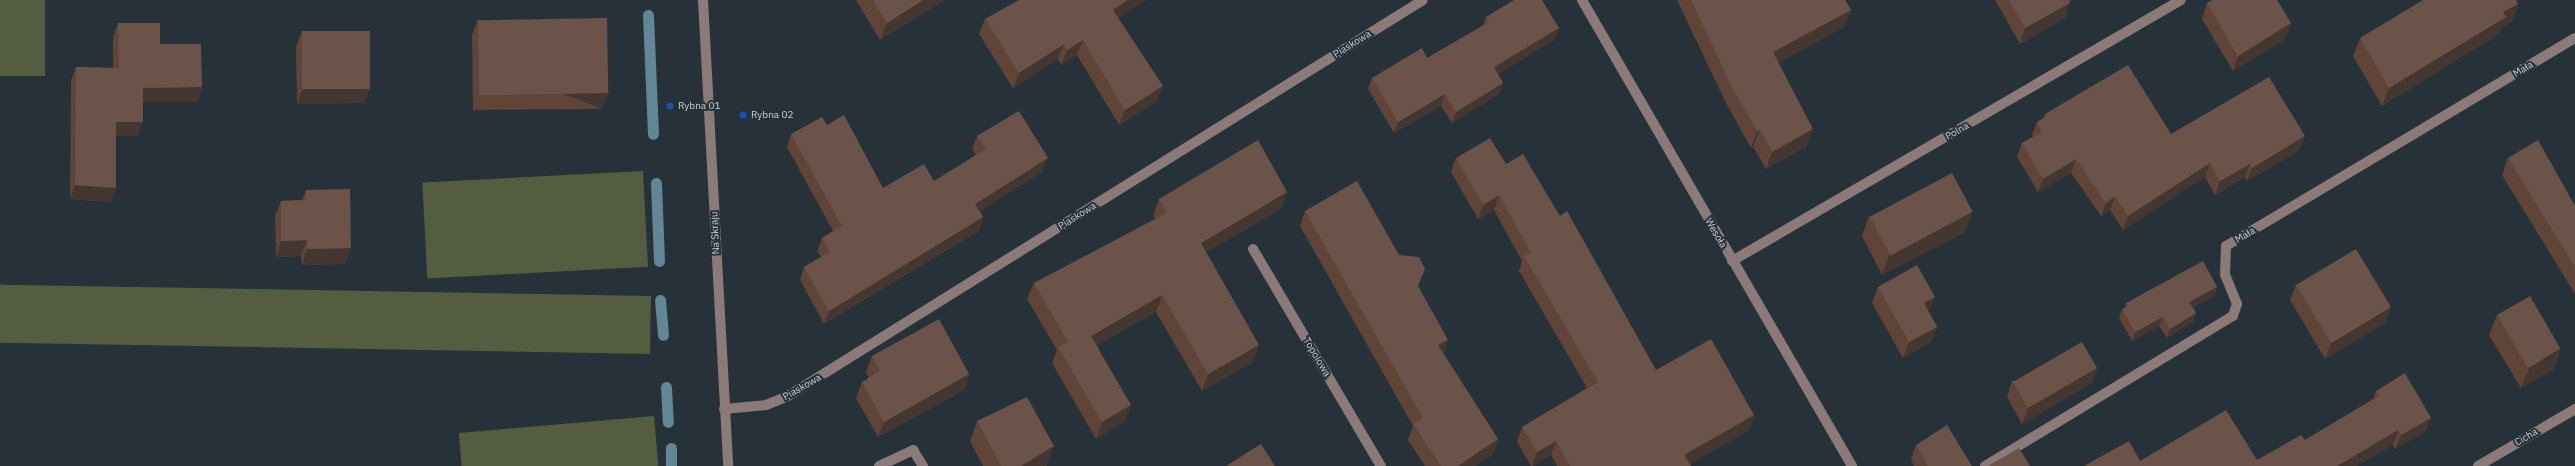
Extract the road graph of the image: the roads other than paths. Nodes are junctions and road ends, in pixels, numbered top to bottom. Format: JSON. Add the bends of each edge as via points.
{"nodes":[{"id":1,"x":703,"y":0,"type":"edge"},
{"id":2,"x":1423,"y":0,"type":"edge"},
{"id":3,"x":1582,"y":0,"type":"edge"},
{"id":4,"x":2181,"y":0,"type":"edge"},
{"id":5,"x":2575,"y":38,"type":"edge"},
{"id":6,"x":1253,"y":249,"type":"dead end"},
{"id":7,"x":1732,"y":261,"type":"junction"},
{"id":8,"x":724,"y":409,"type":"junction"},
{"id":9,"x":2575,"y":409,"type":"edge"},
{"id":10,"x":728,"y":466,"type":"edge"},
{"id":11,"x":879,"y":466,"type":"edge"},
{"id":12,"x":923,"y":466,"type":"edge"},
{"id":13,"x":1381,"y":466,"type":"edge"},
{"id":14,"x":1852,"y":466,"type":"edge"},
{"id":15,"x":1986,"y":466,"type":"edge"},
{"id":16,"x":2478,"y":466,"type":"edge"}],
"edges":[{"from":1,"to":8,"type":"street","name":"Na Skraju"},
{"from":2,"to":8,"type":"street","name":"Piaskowa","via":[[788,396],[766,405]]},
{"from":3,"to":7,"type":"street","name":"Wesoła"},
{"from":4,"to":7,"type":"street","name":"Polna"},
{"from":5,"to":15,"type":"street","name":"Mała","via":[[2226,246],[2225,275],[2237,304],[2233,316]]},
{"from":6,"to":13,"type":"street","name":"Topolowa"},
{"from":7,"to":14,"type":"street","name":"Wesoła"},
{"from":8,"to":10,"type":"street","name":"Na Skraju"},
{"from":9,"to":16,"type":"street","name":"Cicha"},
{"from":11,"to":12,"type":"street","via":[[913,450]]}]}
